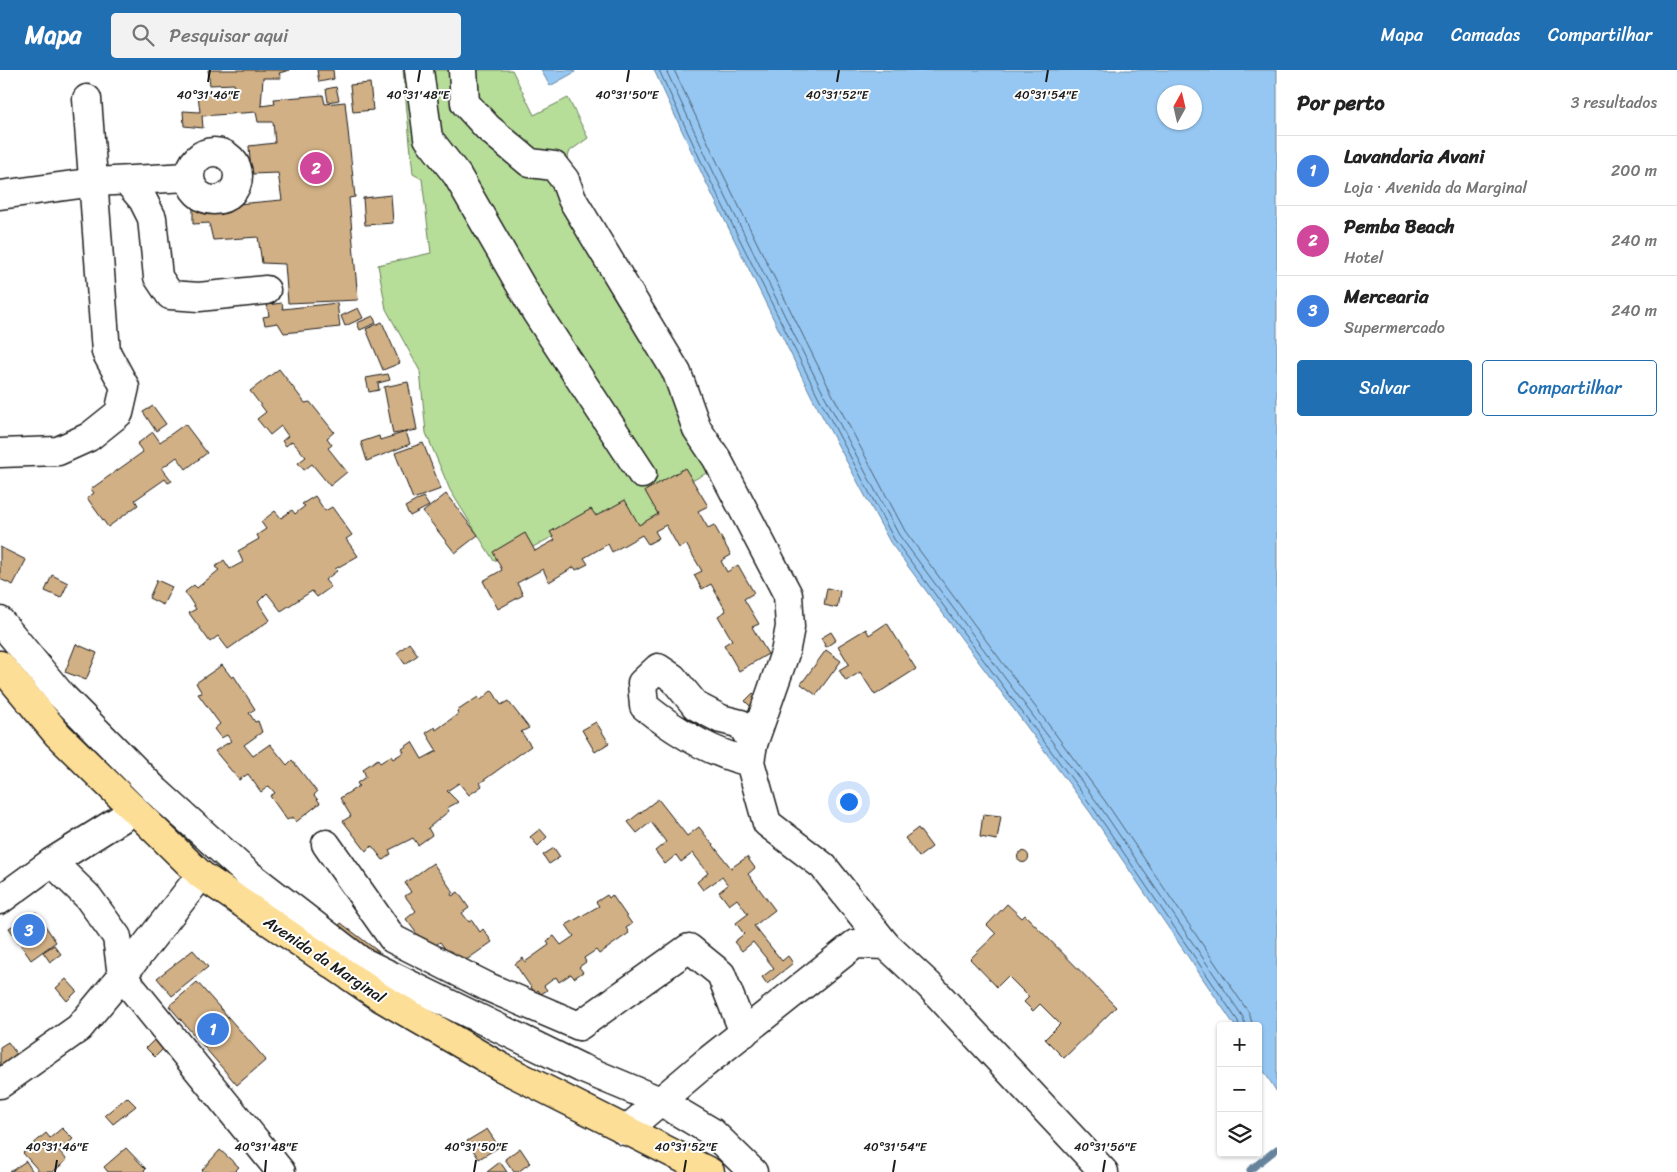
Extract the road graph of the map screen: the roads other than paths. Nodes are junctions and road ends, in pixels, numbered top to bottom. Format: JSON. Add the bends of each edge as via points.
{"nodes":[{"id":1,"x":419,"y":70,"type":"edge"},
{"id":2,"x":463,"y":70,"type":"edge"},
{"id":3,"x":87,"y":99,"type":"dead end"},
{"id":4,"x":188,"y":177,"type":"dead end"},
{"id":5,"x":127,"y":181,"type":"junction"},
{"id":6,"x":95,"y":182,"type":"junction"},
{"id":7,"x":0,"y":195,"type":"edge"},
{"id":8,"x":266,"y":290,"type":"dead end"},
{"id":9,"x":0,"y":453,"type":"edge"},
{"id":10,"x":642,"y":474,"type":"dead end"},
{"id":11,"x":0,"y":621,"type":"edge"},
{"id":12,"x":0,"y":665,"type":"edge"},
{"id":13,"x":135,"y":810,"type":"junction"},
{"id":14,"x":326,"y":844,"type":"dead end"},
{"id":15,"x":52,"y":862,"type":"junction"},
{"id":16,"x":201,"y":875,"type":"junction"},
{"id":17,"x":0,"y":900,"type":"edge"},
{"id":18,"x":886,"y":944,"type":"junction"},
{"id":19,"x":122,"y":976,"type":"junction"},
{"id":20,"x":744,"y":1033,"type":"junction"},
{"id":21,"x":0,"y":1084,"type":"edge"},
{"id":22,"x":660,"y":1101,"type":"junction"},
{"id":23,"x":625,"y":1131,"type":"junction"},
{"id":24,"x":281,"y":1172,"type":"edge"},
{"id":25,"x":710,"y":1172,"type":"edge"},
{"id":26,"x":753,"y":1172,"type":"edge"},
{"id":27,"x":1104,"y":1172,"type":"edge"}],
"edges":[{"from":1,"to":10,"type":"street","via":[[428,138],[457,175],[536,312]]},
{"from":2,"to":18,"type":"street","via":[[466,103],[482,122],[530,163],[554,166],[565,180],[577,207],[677,373],[697,429],[717,459],[788,595],[790,627],[785,653],[752,753],[767,823],[823,866]]},
{"from":3,"to":6,"type":"street"},
{"from":4,"to":5,"type":"street"},
{"from":5,"to":6,"type":"street"},
{"from":5,"to":8,"type":"street","via":[[143,200],[152,218],[158,277],[170,295],[199,297]]},
{"from":6,"to":7,"type":"street"},
{"from":6,"to":9,"type":"street","via":[[106,352],[125,387],[120,413],[89,437],[58,451]]},
{"from":11,"to":22,"type":"street","via":[[60,695],[156,791],[247,873],[361,961],[581,1068]]},
{"from":12,"to":13,"type":"main road","name":"Avenida da Marginal","via":[[58,735]]},
{"from":13,"to":15,"type":"street"},
{"from":13,"to":16,"type":"main road","name":"Avenida da Marginal"},
{"from":14,"to":20,"type":"street","via":[[393,939],[488,987],[579,1026],[689,948],[721,974]]},
{"from":15,"to":17,"type":"street"},
{"from":15,"to":19,"type":"street","via":[[88,898],[117,937]]},
{"from":16,"to":19,"type":"street"},
{"from":16,"to":23,"type":"main road","name":"Avenida da Marginal","via":[[380,997],[501,1067]]},
{"from":18,"to":20,"type":"street","via":[[855,944]]},
{"from":18,"to":27,"type":"street","via":[[929,985]]},
{"from":19,"to":21,"type":"street","via":[[79,1028]]},
{"from":19,"to":24,"type":"street"},
{"from":20,"to":22,"type":"street"},
{"from":22,"to":23,"type":"street"},
{"from":22,"to":26,"type":"street","via":[[712,1132]]},
{"from":23,"to":25,"type":"main road","name":"Avenida da Marginal"}]}
